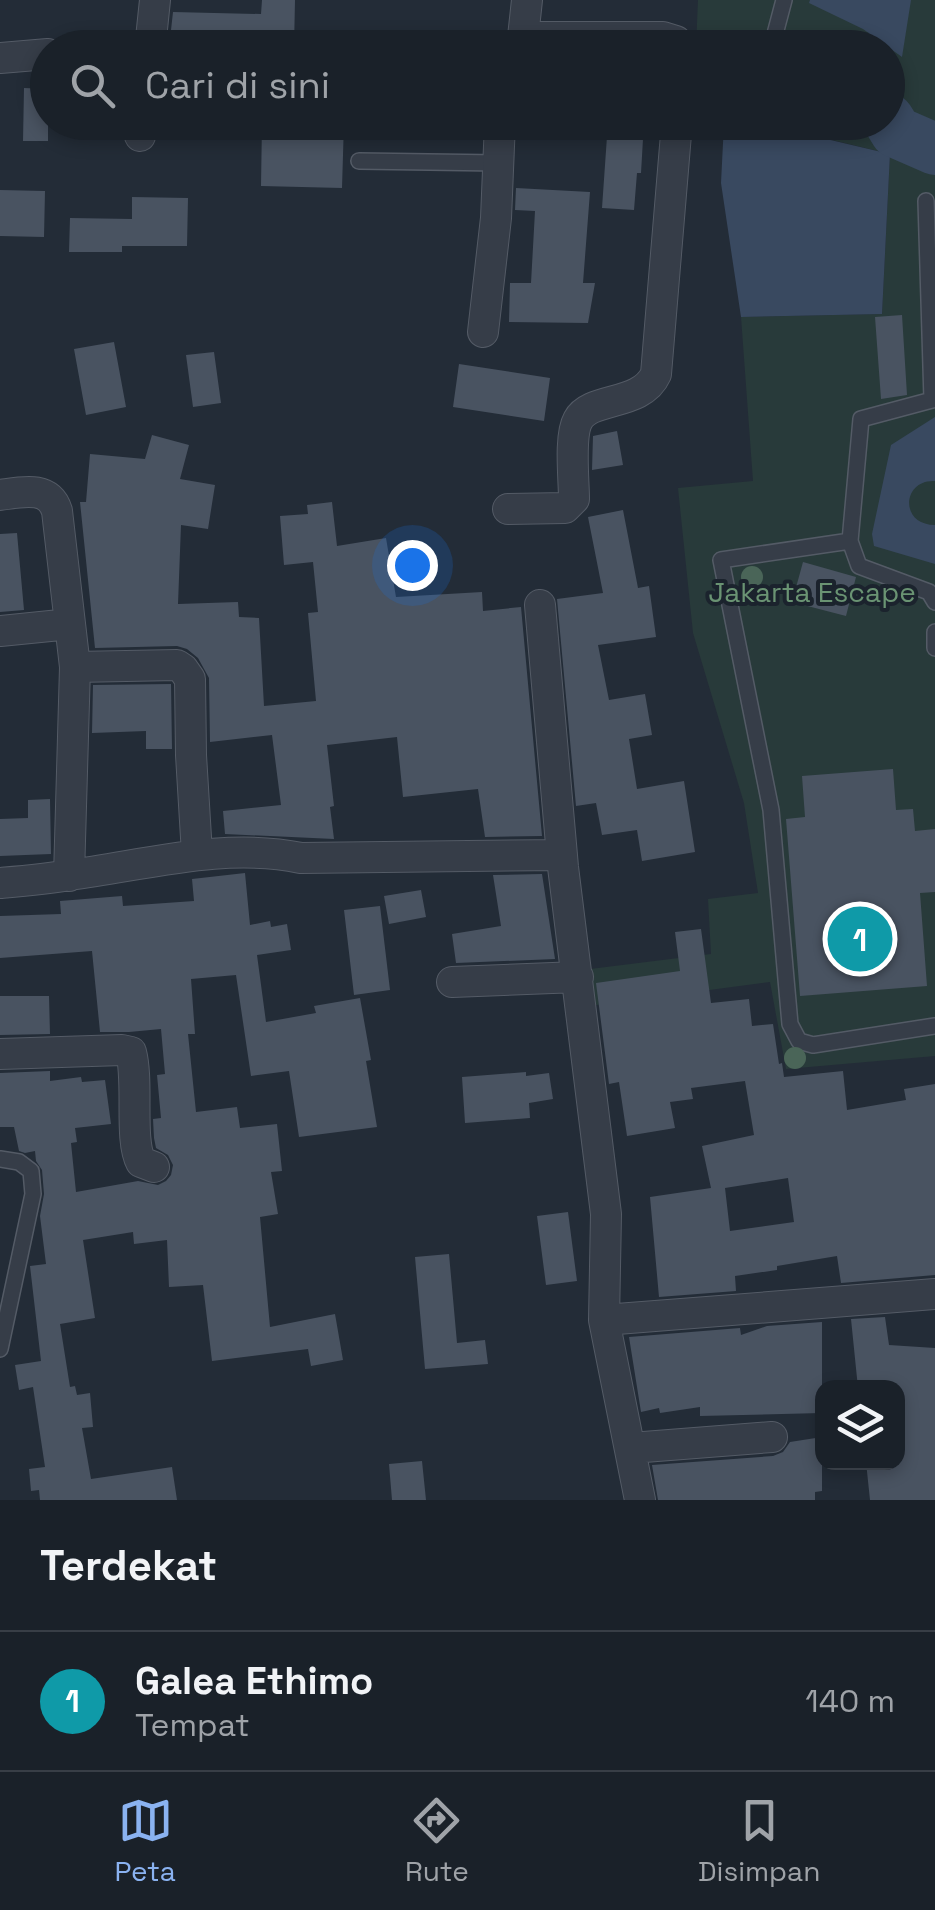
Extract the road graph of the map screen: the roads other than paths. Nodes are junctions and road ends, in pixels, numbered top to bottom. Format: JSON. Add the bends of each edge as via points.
{"nodes":[{"id":1,"x":154,"y":0,"type":"edge"},
{"id":2,"x":527,"y":0,"type":"edge"},
{"id":3,"x":784,"y":0,"type":"edge"},
{"id":4,"x":152,"y":30,"type":"edge"},
{"id":5,"x":522,"y":30,"type":"edge"},
{"id":6,"x":776,"y":30,"type":"edge"},
{"id":7,"x":30,"y":56,"type":"edge"},
{"id":8,"x":0,"y":58,"type":"edge"},
{"id":9,"x":500,"y":140,"type":"edge"},
{"id":10,"x":676,"y":140,"type":"edge"},
{"id":11,"x":360,"y":161,"type":"dead end"},
{"id":12,"x":499,"y":163,"type":"junction"},
{"id":13,"x":926,"y":201,"type":"dead end"},
{"id":14,"x":483,"y":332,"type":"dead end"},
{"id":15,"x":0,"y":495,"type":"edge"},
{"id":16,"x":508,"y":508,"type":"dead end"},
{"id":17,"x":850,"y":542,"type":"junction"},
{"id":18,"x":935,"y":602,"type":"edge"},
{"id":19,"x":540,"y":605,"type":"dead end"},
{"id":20,"x":70,"y":624,"type":"junction"},
{"id":21,"x":0,"y":631,"type":"edge"},
{"id":22,"x":935,"y":632,"type":"edge"},
{"id":23,"x":935,"y":648,"type":"edge"},
{"id":24,"x":75,"y":666,"type":"junction"},
{"id":25,"x":197,"y":854,"type":"junction"},
{"id":26,"x":562,"y":855,"type":"junction"},
{"id":27,"x":69,"y":876,"type":"junction"},
{"id":28,"x":0,"y":883,"type":"edge"},
{"id":29,"x":578,"y":977,"type":"junction"},
{"id":30,"x":452,"y":982,"type":"dead end"},
{"id":31,"x":935,"y":1026,"type":"edge"},
{"id":32,"x":0,"y":1054,"type":"edge"},
{"id":33,"x":0,"y":1159,"type":"edge"},
{"id":34,"x":154,"y":1167,"type":"dead end"},
{"id":35,"x":935,"y":1294,"type":"edge"},
{"id":36,"x":604,"y":1320,"type":"junction"},
{"id":37,"x":0,"y":1348,"type":"edge"},
{"id":38,"x":772,"y":1437,"type":"dead end"},
{"id":39,"x":631,"y":1448,"type":"junction"},
{"id":40,"x":640,"y":1500,"type":"edge"}],
"edges":[{"from":1,"to":4,"type":"street"},
{"from":2,"to":5,"type":"street"},
{"from":3,"to":6,"type":"lane"},
{"from":7,"to":8,"type":"street"},
{"from":9,"to":12,"type":"street"},
{"from":10,"to":16,"type":"street","via":[[652,384],[576,422],[571,504]]},
{"from":11,"to":12,"type":"lane"},
{"from":12,"to":14,"type":"street"},
{"from":13,"to":17,"type":"lane","via":[[932,400],[861,419]]},
{"from":15,"to":20,"type":"street","via":[[36,492],[54,501]]},
{"from":17,"to":18,"type":"lane","via":[[860,566],[929,592]]},
{"from":17,"to":31,"type":"lane","via":[[721,560],[772,810],[790,1024],[799,1041],[812,1045]]},
{"from":19,"to":26,"type":"street"},
{"from":20,"to":21,"type":"street"},
{"from":20,"to":24,"type":"street"},
{"from":22,"to":23,"type":"lane"},
{"from":24,"to":25,"type":"street","via":[[178,665],[190,679]]},
{"from":24,"to":27,"type":"street"},
{"from":25,"to":26,"type":"street"},
{"from":25,"to":27,"type":"street"},
{"from":26,"to":29,"type":"street"},
{"from":27,"to":28,"type":"street"},
{"from":29,"to":30,"type":"street"},
{"from":29,"to":36,"type":"street","via":[[606,1214]]},
{"from":32,"to":34,"type":"street","via":[[131,1052],[135,1152]]},
{"from":33,"to":37,"type":"lane","via":[[31,1171],[33,1194]]},
{"from":35,"to":36,"type":"street"},
{"from":36,"to":39,"type":"street"},
{"from":38,"to":39,"type":"street"},
{"from":39,"to":40,"type":"street"}]}
